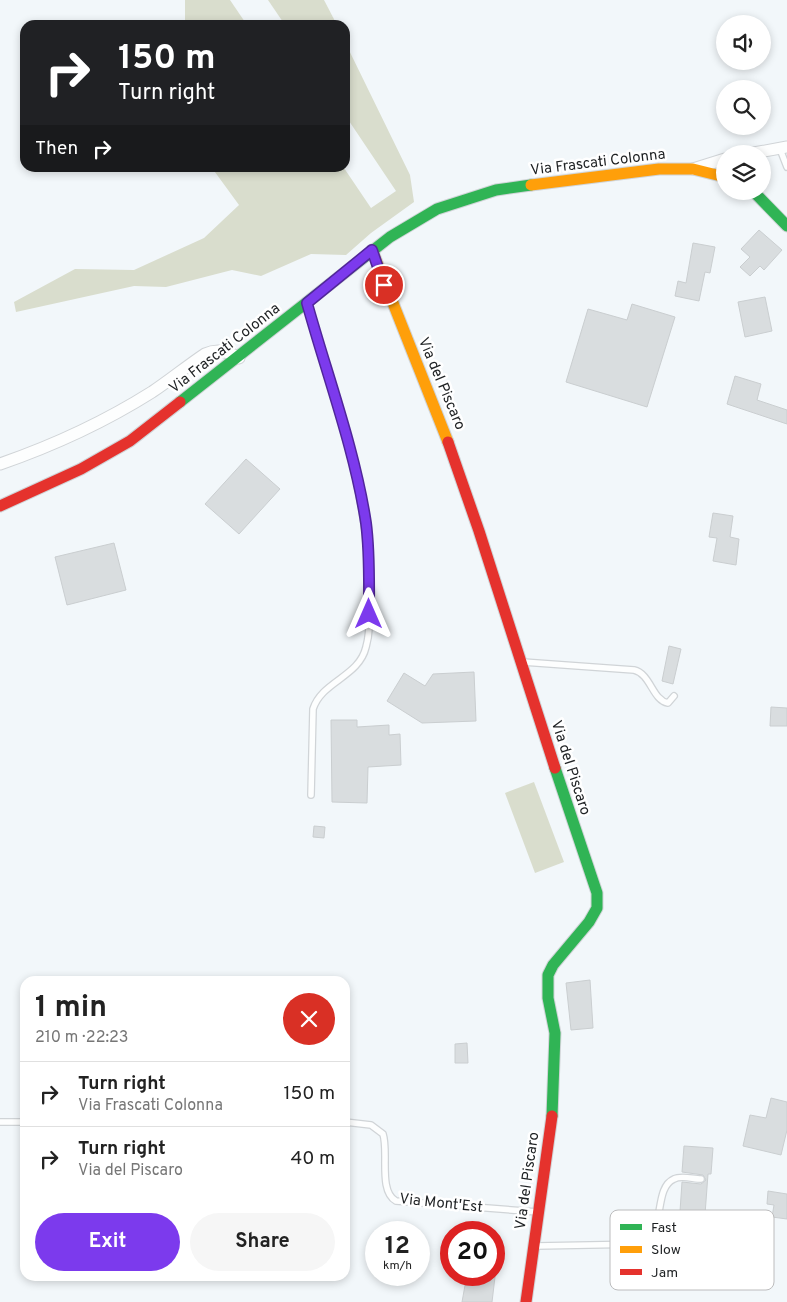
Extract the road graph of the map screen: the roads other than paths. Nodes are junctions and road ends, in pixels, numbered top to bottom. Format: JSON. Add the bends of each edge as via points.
{"nodes":[{"id":1,"x":784,"y":148,"type":"edge"},
{"id":2,"x":771,"y":150,"type":"edge"},
{"id":3,"x":716,"y":162,"type":"edge"},
{"id":4,"x":787,"y":167,"type":"edge"},
{"id":5,"x":694,"y":169,"type":"junction"},
{"id":6,"x":716,"y":175,"type":"edge"},
{"id":7,"x":763,"y":200,"type":"edge"},
{"id":8,"x":787,"y":226,"type":"edge"},
{"id":9,"x":372,"y":250,"type":"junction"},
{"id":10,"x":307,"y":303,"type":"junction"},
{"id":11,"x":238,"y":358,"type":"junction"},
{"id":12,"x":0,"y":464,"type":"edge"},
{"id":13,"x":0,"y":506,"type":"edge"},
{"id":14,"x":521,"y":662,"type":"junction"},
{"id":15,"x":674,"y":696,"type":"dead end"},
{"id":16,"x":311,"y":795,"type":"dead end"},
{"id":17,"x":0,"y":1122,"type":"edge"},
{"id":18,"x":20,"y":1122,"type":"edge"},
{"id":19,"x":350,"y":1123,"type":"edge"},
{"id":20,"x":701,"y":1179,"type":"dead end"},
{"id":21,"x":659,"y":1210,"type":"edge"},
{"id":22,"x":539,"y":1212,"type":"junction"},
{"id":23,"x":610,"y":1245,"type":"edge"},
{"id":24,"x":534,"y":1246,"type":"junction"},
{"id":25,"x":526,"y":1302,"type":"edge"}],
"edges":[{"from":1,"to":2,"type":"street"},
{"from":1,"to":4,"type":"lane"},
{"from":3,"to":5,"type":"street"},
{"from":5,"to":6,"type":"street","name":"Via Frascati Colonna"},
{"from":5,"to":9,"type":"street","name":"Via Frascati Colonna","via":[[638,171],[483,193],[421,217]]},
{"from":7,"to":8,"type":"street"},
{"from":9,"to":10,"type":"street","name":"Via Frascati Colonna"},
{"from":9,"to":14,"type":"street","name":"Via del Piscaro","via":[[389,302],[446,436]]},
{"from":10,"to":11,"type":"street","name":"Via Frascati Colonna"},
{"from":10,"to":16,"type":"lane","via":[[357,479],[366,524],[369,575],[366,650],[354,668],[323,692],[313,709]]},
{"from":11,"to":12,"type":"street","via":[[224,352],[205,354],[152,392],[120,410]]},
{"from":11,"to":13,"type":"street","name":"Via Frascati Colonna","via":[[118,449],[70,475]]},
{"from":14,"to":15,"type":"lane","via":[[640,671],[661,700],[668,703]]},
{"from":14,"to":22,"type":"street","name":"Via del Piscaro","via":[[597,893],[597,908],[589,922],[548,975],[548,998],[555,1033],[552,1116]]},
{"from":17,"to":18,"type":"lane"},
{"from":19,"to":22,"type":"lane","name":"Via Mont'Est","via":[[371,1125],[383,1134],[386,1190],[396,1201]]},
{"from":20,"to":21,"type":"lane","via":[[680,1178],[669,1183]]},
{"from":22,"to":24,"type":"street","name":"Via del Piscaro"},
{"from":23,"to":24,"type":"lane"},
{"from":24,"to":25,"type":"street","name":"Via del Piscaro"}]}
